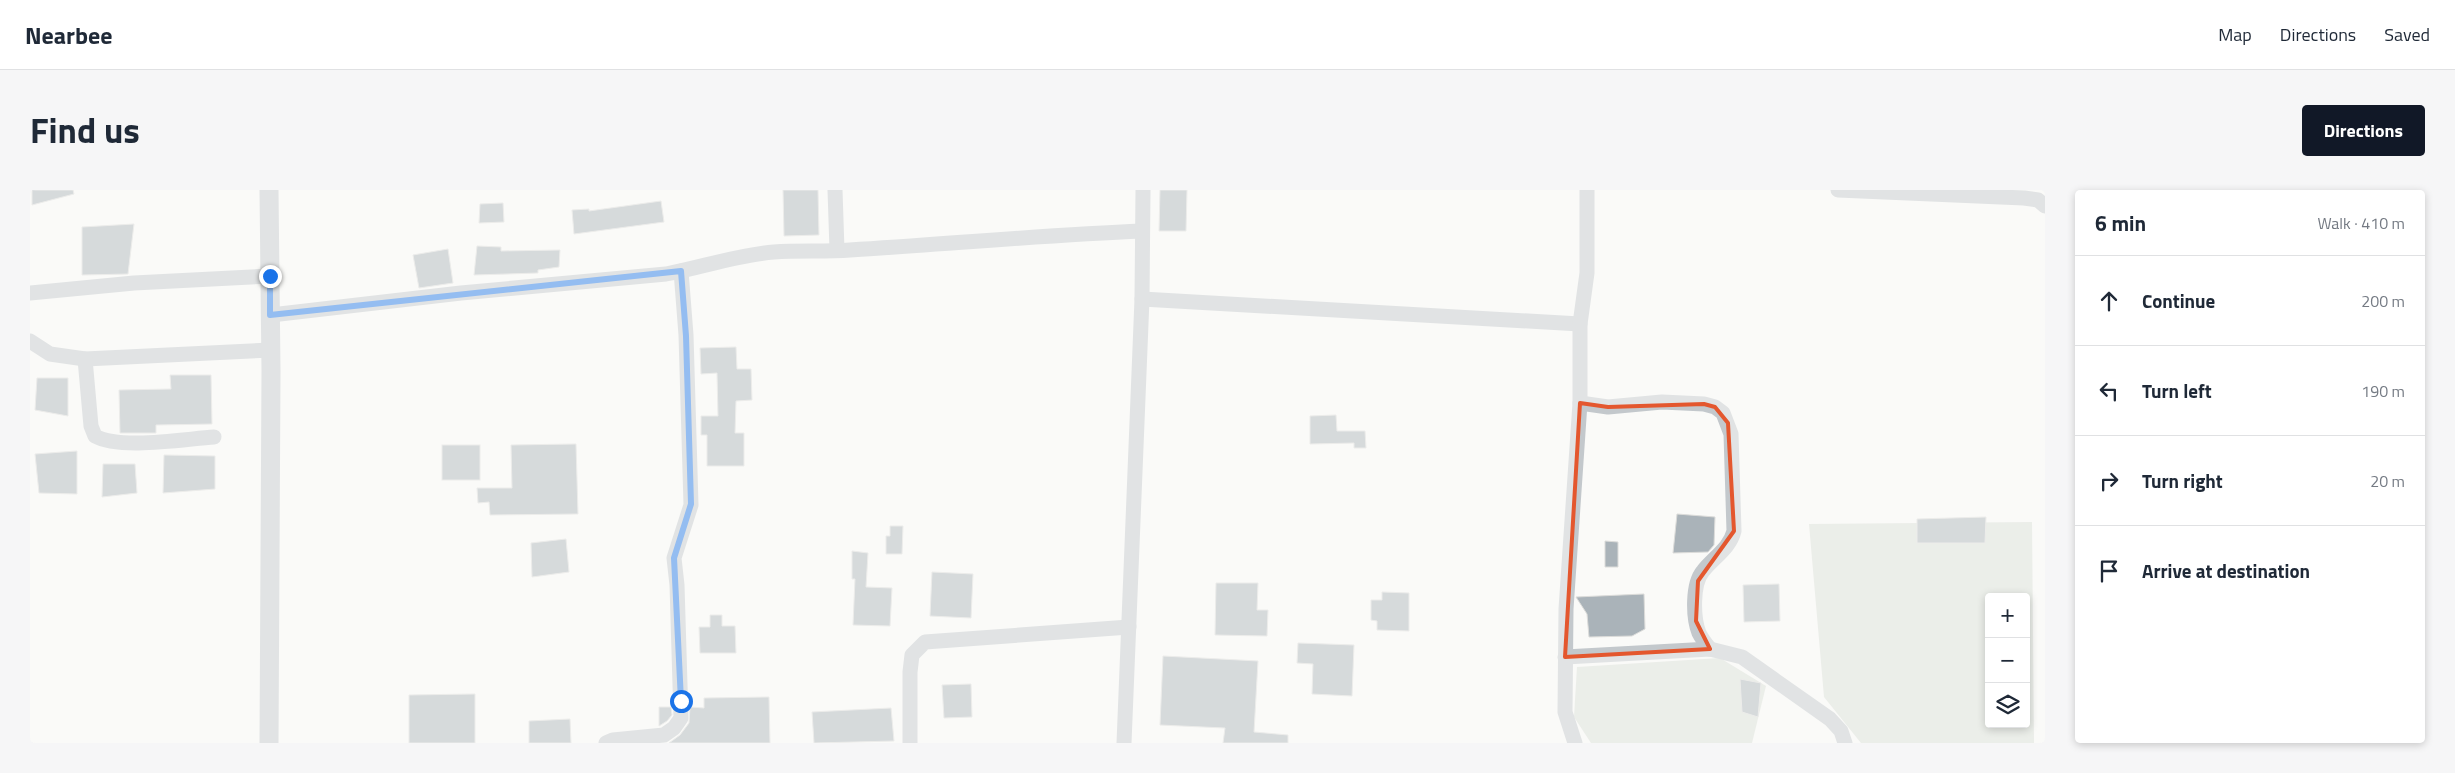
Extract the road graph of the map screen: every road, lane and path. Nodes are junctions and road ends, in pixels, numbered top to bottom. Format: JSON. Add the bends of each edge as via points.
{"nodes":[{"id":1,"x":269,"y":190,"type":"edge"},
{"id":2,"x":835,"y":190,"type":"edge"},
{"id":3,"x":1143,"y":190,"type":"edge"},
{"id":4,"x":1587,"y":190,"type":"edge"},
{"id":5,"x":1838,"y":190,"type":"edge"},
{"id":6,"x":2045,"y":206,"type":"edge"},
{"id":7,"x":1142,"y":231,"type":"junction"},
{"id":8,"x":837,"y":250,"type":"junction"},
{"id":9,"x":681,"y":271,"type":"junction"},
{"id":10,"x":270,"y":276,"type":"junction"},
{"id":11,"x":30,"y":293,"type":"edge"},
{"id":12,"x":1142,"y":299,"type":"junction"},
{"id":13,"x":270,"y":315,"type":"junction"},
{"id":14,"x":1580,"y":324,"type":"junction"},
{"id":15,"x":30,"y":340,"type":"edge"},
{"id":16,"x":271,"y":350,"type":"junction"},
{"id":17,"x":86,"y":359,"type":"junction"},
{"id":18,"x":1580,"y":403,"type":"junction"},
{"id":19,"x":214,"y":437,"type":"dead end"},
{"id":20,"x":1129,"y":627,"type":"junction"},
{"id":21,"x":1710,"y":649,"type":"junction"},
{"id":22,"x":1565,"y":656,"type":"junction"},
{"id":23,"x":269,"y":743,"type":"edge"},
{"id":24,"x":606,"y":743,"type":"edge"},
{"id":25,"x":910,"y":743,"type":"edge"},
{"id":26,"x":1124,"y":743,"type":"edge"},
{"id":27,"x":1575,"y":743,"type":"edge"},
{"id":28,"x":1845,"y":743,"type":"edge"}],
"edges":[{"from":1,"to":10,"type":"street"},
{"from":2,"to":8,"type":"street"},
{"from":3,"to":7,"type":"street"},
{"from":4,"to":14,"type":"street","via":[[1587,272]]},
{"from":5,"to":6,"type":"street","via":[[2024,198],[2038,200]]},
{"from":7,"to":8,"type":"street"},
{"from":7,"to":12,"type":"street"},
{"from":8,"to":9,"type":"street","via":[[774,252]]},
{"from":9,"to":13,"type":"street"},
{"from":9,"to":24,"type":"street","via":[[691,504],[674,558],[681,718],[664,735]]},
{"from":10,"to":11,"type":"street","via":[[134,283]]},
{"from":10,"to":13,"type":"street"},
{"from":12,"to":14,"type":"street"},
{"from":12,"to":20,"type":"street"},
{"from":13,"to":16,"type":"street"},
{"from":14,"to":18,"type":"street"},
{"from":15,"to":17,"type":"street","via":[[50,354]]},
{"from":16,"to":17,"type":"street"},
{"from":16,"to":23,"type":"street"},
{"from":17,"to":19,"type":"street","via":[[91,426],[95,436],[137,443]]},
{"from":18,"to":21,"type":"street","via":[[1608,407],[1662,402],[1704,404],[1723,414],[1731,434],[1734,532],[1698,581],[1696,621]]},
{"from":18,"to":22,"type":"street","via":[[1572,491]]},
{"from":20,"to":25,"type":"street","via":[[925,642],[912,655]]},
{"from":20,"to":26,"type":"street"},
{"from":21,"to":22,"type":"street"},
{"from":21,"to":28,"type":"street","via":[[1742,657],[1830,719],[1841,731]]},
{"from":22,"to":27,"type":"street","via":[[1565,712]]}]}
